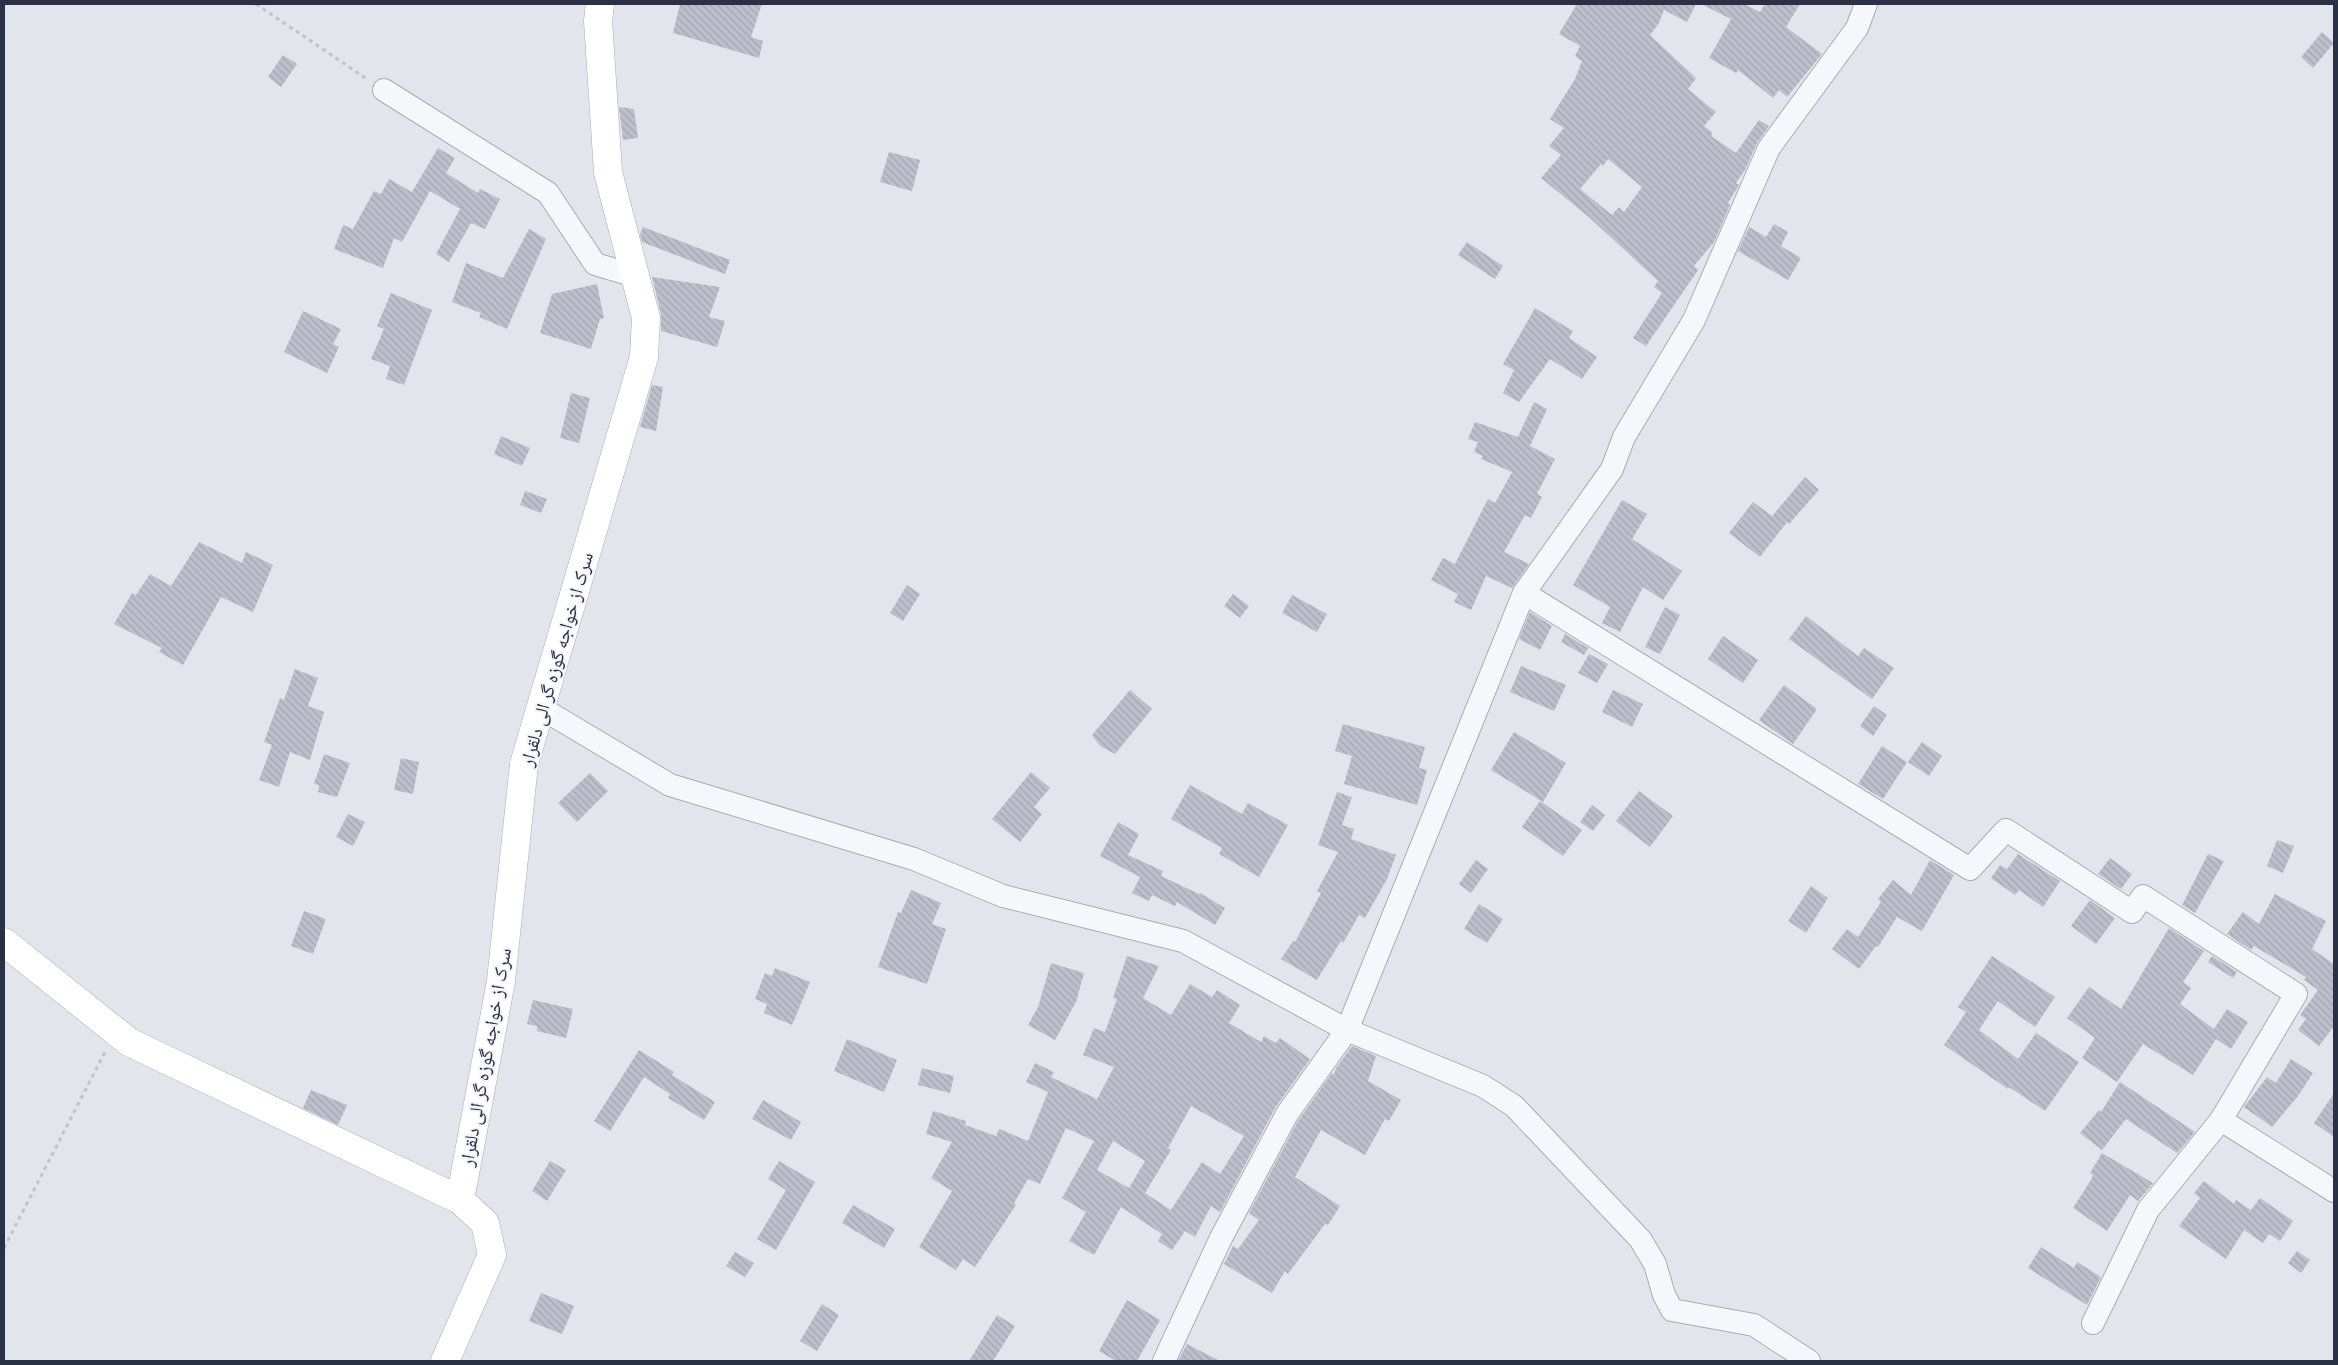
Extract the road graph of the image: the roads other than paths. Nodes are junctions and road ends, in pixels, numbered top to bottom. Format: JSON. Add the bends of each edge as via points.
{"nodes":[{"id":1,"x":600,"y":4,"type":"edge"},
{"id":2,"x":1866,"y":4,"type":"edge"},
{"id":3,"x":384,"y":90,"type":"road end"},
{"id":4,"x":635,"y":276,"type":"junction"},
{"id":5,"x":1524,"y":594,"type":"junction"},
{"id":6,"x":541,"y":708,"type":"junction"},
{"id":7,"x":4,"y":942,"type":"edge"},
{"id":8,"x":1348,"y":1030,"type":"junction"},
{"id":9,"x":2221,"y":1120,"type":"junction"},
{"id":10,"x":2334,"y":1191,"type":"edge"},
{"id":11,"x":460,"y":1200,"type":"junction"},
{"id":12,"x":2093,"y":1323,"type":"dead end"},
{"id":13,"x":445,"y":1361,"type":"edge"},
{"id":14,"x":1164,"y":1361,"type":"edge"},
{"id":15,"x":1809,"y":1361,"type":"edge"}],
"edges":[{"from":1,"to":4,"type":"street","name":"سرک از خواجه گوزه گر الی دلقرار","via":[[598,21],[608,172]]},
{"from":2,"to":5,"type":"street","via":[[1857,28],[1769,148],[1694,320],[1624,437],[1612,469]]},
{"from":3,"to":4,"type":"street","via":[[548,193],[595,264]]},
{"from":4,"to":6,"type":"street","name":"سرک از خواجه گوزه گر الی دلقرار","via":[[646,318],[644,357]]},
{"from":5,"to":8,"type":"street"},
{"from":5,"to":9,"type":"street","via":[[1970,869],[2006,830],[2132,912],[2143,896],[2296,994]]},
{"from":6,"to":8,"type":"street","via":[[670,785],[914,859],[1003,896],[1183,941]]},
{"from":6,"to":11,"type":"street","name":"سرک از خواجه گوزه گر الی دلقرار","via":[[524,764],[501,981]]},
{"from":7,"to":11,"type":"street","via":[[138,1046]]},
{"from":8,"to":14,"type":"street","via":[[1286,1114],[1221,1238]]},
{"from":8,"to":15,"type":"street","via":[[1483,1086],[1514,1106],[1640,1239],[1655,1264],[1672,1310],[1754,1325]]},
{"from":9,"to":10,"type":"street"},
{"from":9,"to":12,"type":"street","via":[[2148,1210]]},
{"from":11,"to":13,"type":"street","via":[[485,1222],[492,1255]]}]}
